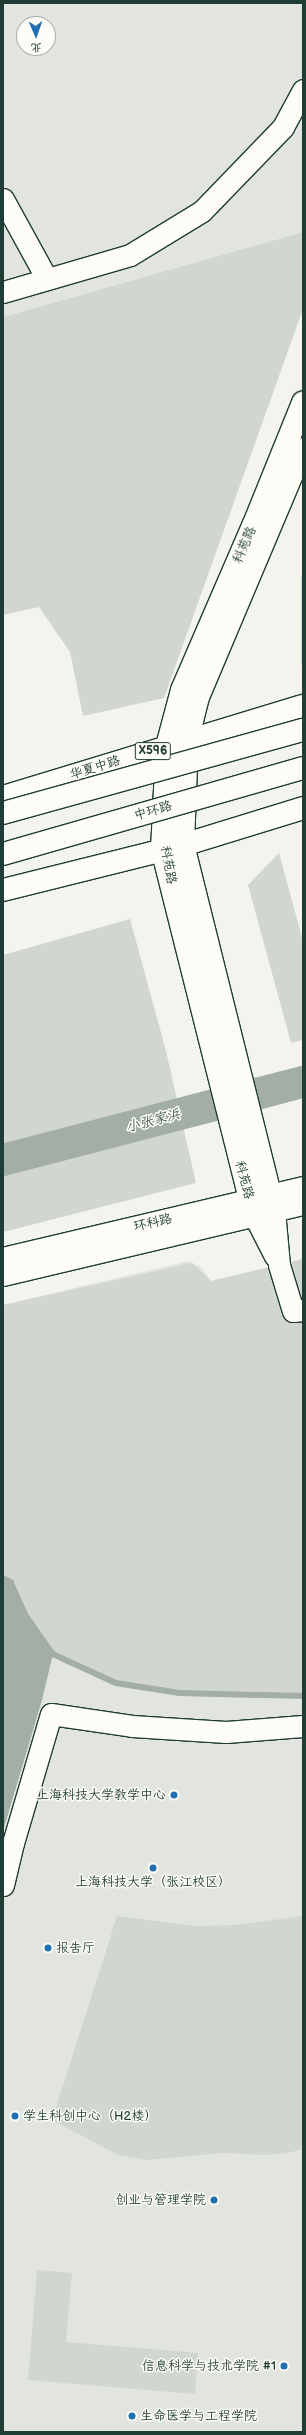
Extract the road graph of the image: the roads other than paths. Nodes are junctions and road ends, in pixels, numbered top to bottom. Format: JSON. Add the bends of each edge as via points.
{"nodes":[{"id":1,"x":303,"y":90,"type":"edge"},
{"id":2,"x":3,"y":199,"type":"edge"},
{"id":3,"x":47,"y":279,"type":"junction"},
{"id":4,"x":3,"y":292,"type":"edge"},
{"id":5,"x":303,"y":404,"type":"edge"},
{"id":6,"x":303,"y":449,"type":"edge"},
{"id":7,"x":303,"y":706,"type":"edge"},
{"id":8,"x":303,"y":730,"type":"edge"},
{"id":9,"x":177,"y":744,"type":"junction"},
{"id":10,"x":303,"y":768,"type":"edge"},
{"id":11,"x":3,"y":797,"type":"edge"},
{"id":12,"x":303,"y":808,"type":"edge"},
{"id":13,"x":3,"y":813,"type":"edge"},
{"id":14,"x":173,"y":847,"type":"junction"},
{"id":15,"x":3,"y":854,"type":"edge"},
{"id":16,"x":3,"y":890,"type":"edge"},
{"id":17,"x":303,"y":1188,"type":"edge"},
{"id":18,"x":303,"y":1204,"type":"edge"},
{"id":19,"x":262,"y":1205,"type":"junction"},
{"id":20,"x":3,"y":1259,"type":"edge"},
{"id":21,"x":3,"y":1275,"type":"edge"},
{"id":22,"x":303,"y":1310,"type":"edge"},
{"id":23,"x":303,"y":1726,"type":"edge"},
{"id":24,"x":8,"y":1844,"type":"edge"},
{"id":25,"x":3,"y":1885,"type":"edge"}],
"edges":[{"from":1,"to":3,"type":"street","via":[[283,127],[202,211],[130,255]]},
{"from":2,"to":3,"type":"street"},
{"from":3,"to":4,"type":"street"},
{"from":5,"to":9,"type":"main road","name":"科苑路","via":[[182,690]]},
{"from":6,"to":9,"type":"main road","name":"科苑路"},
{"from":7,"to":9,"type":"main road","name":"华夏中路","number":"X596"},
{"from":8,"to":13,"type":"main road","bridge":true},
{"from":9,"to":11,"type":"main road","name":"华夏中路","number":"X596"},
{"from":9,"to":14,"type":"main road","name":"科苑路"},
{"from":10,"to":15,"type":"main road","name":"中环路","bridge":true},
{"from":12,"to":14,"type":"main road"},
{"from":14,"to":16,"type":"main road"},
{"from":14,"to":19,"type":"main road","name":"科苑路"},
{"from":17,"to":19,"type":"main road","name":"环科路"},
{"from":18,"to":19,"type":"main road","name":"环科路"},
{"from":19,"to":20,"type":"main road","name":"环科路"},
{"from":19,"to":21,"type":"main road","name":"环科路"},
{"from":19,"to":22,"type":"street","name":"科苑路","via":[[293,1311]]},
{"from":23,"to":24,"type":"street","via":[[226,1732],[132,1726],[51,1714]]},
{"from":24,"to":25,"type":"street"}]}
